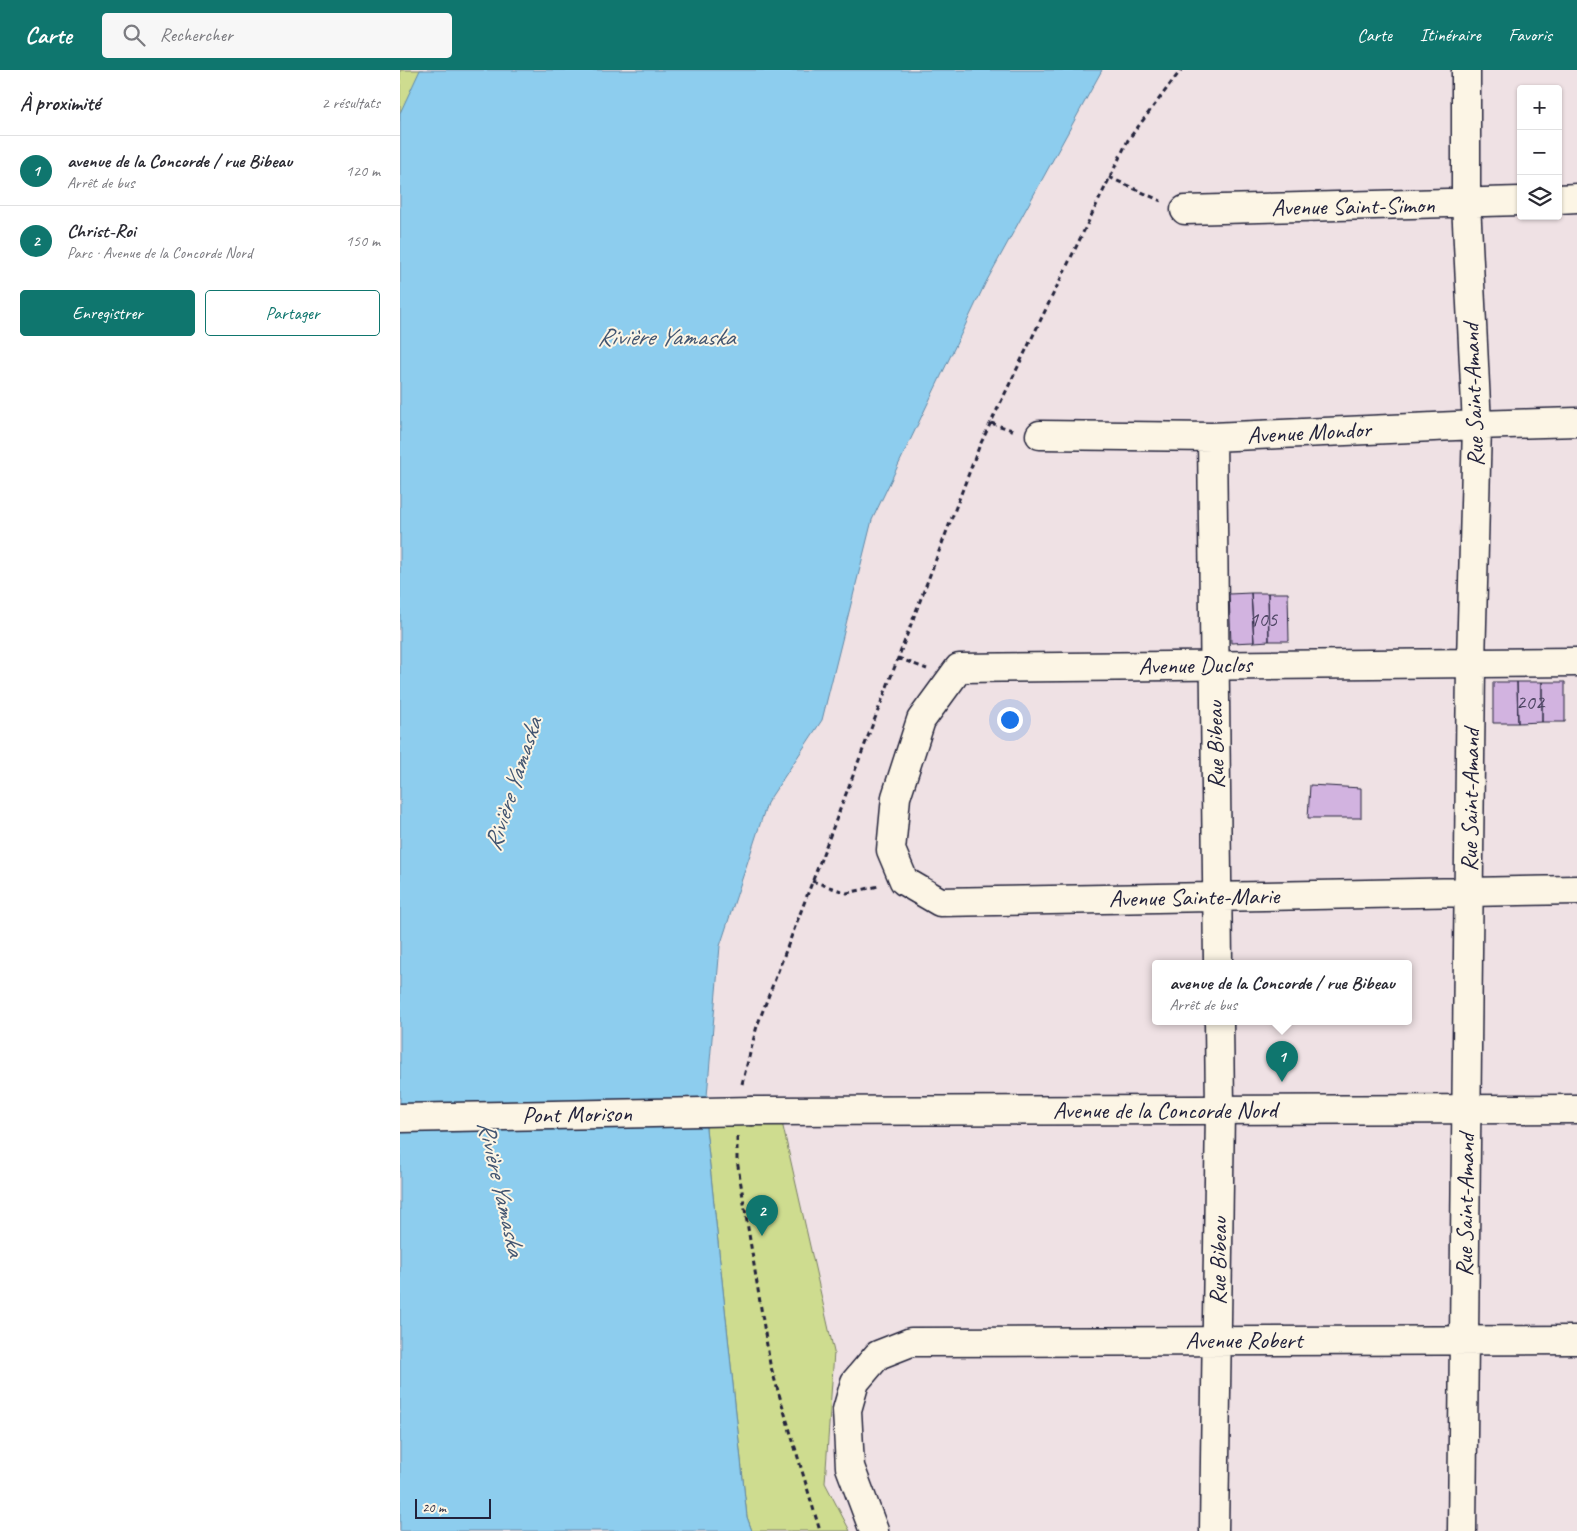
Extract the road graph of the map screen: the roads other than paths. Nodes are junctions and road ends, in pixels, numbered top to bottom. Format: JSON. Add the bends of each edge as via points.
{"nodes":[{"id":1,"x":1466,"y":70,"type":"edge"},
{"id":2,"x":1577,"y":198,"type":"edge"},
{"id":3,"x":1562,"y":199,"type":"edge"},
{"id":4,"x":1517,"y":201,"type":"edge"},
{"id":5,"x":1466,"y":203,"type":"junction"},
{"id":6,"x":1185,"y":210,"type":"dead end"},
{"id":7,"x":1577,"y":422,"type":"edge"},
{"id":8,"x":1477,"y":425,"type":"junction"},
{"id":9,"x":1028,"y":433,"type":"road end"},
{"id":10,"x":1212,"y":436,"type":"junction"},
{"id":11,"x":1577,"y":662,"type":"edge"},
{"id":12,"x":1471,"y":663,"type":"junction"},
{"id":13,"x":1214,"y":665,"type":"junction"},
{"id":14,"x":896,"y":797,"type":"joint"},
{"id":15,"x":1577,"y":890,"type":"edge"},
{"id":16,"x":1469,"y":892,"type":"junction"},
{"id":17,"x":1217,"y":897,"type":"junction"},
{"id":18,"x":1218,"y":960,"type":"edge"},
{"id":19,"x":1219,"y":1025,"type":"edge"},
{"id":20,"x":1466,"y":1109,"type":"junction"},
{"id":21,"x":1577,"y":1109,"type":"edge"},
{"id":22,"x":1220,"y":1110,"type":"junction"},
{"id":23,"x":753,"y":1111,"type":"joint"},
{"id":24,"x":400,"y":1118,"type":"edge"},
{"id":25,"x":1217,"y":1340,"type":"junction"},
{"id":26,"x":1464,"y":1340,"type":"junction"},
{"id":27,"x":1577,"y":1340,"type":"edge"},
{"id":28,"x":874,"y":1531,"type":"edge"},
{"id":29,"x":1214,"y":1531,"type":"edge"},
{"id":30,"x":1462,"y":1531,"type":"edge"}],
"edges":[{"from":1,"to":5,"type":"street","name":"Rue Saint-Amand"},
{"from":2,"to":3,"type":"street"},
{"from":4,"to":5,"type":"street","name":"Avenue Saint-Simon"},
{"from":5,"to":6,"type":"street","name":"Avenue Saint-Simon"},
{"from":5,"to":8,"type":"street","name":"Rue Saint-Amand"},
{"from":7,"to":8,"type":"street","name":"Avenue Mondor"},
{"from":8,"to":10,"type":"street","name":"Avenue Mondor"},
{"from":8,"to":12,"type":"street","name":"Rue Saint-Amand"},
{"from":9,"to":10,"type":"street","name":"Avenue Mondor"},
{"from":10,"to":13,"type":"street","name":"Rue Bibeau"},
{"from":11,"to":12,"type":"street","name":"Avenue Duclos"},
{"from":12,"to":13,"type":"street","name":"Avenue Duclos"},
{"from":12,"to":16,"type":"street","name":"Rue Saint-Amand"},
{"from":13,"to":14,"type":"street","name":"Avenue Duclos","via":[[959,668],[921,720]]},
{"from":13,"to":17,"type":"street","name":"Rue Bibeau"},
{"from":14,"to":17,"type":"street","name":"Avenue Sainte-Marie","via":[[891,850],[904,881],[940,902]]},
{"from":15,"to":16,"type":"street","name":"Avenue Sainte-Marie"},
{"from":16,"to":17,"type":"street","name":"Avenue Sainte-Marie"},
{"from":16,"to":20,"type":"street","name":"Rue Saint-Amand"},
{"from":17,"to":18,"type":"street","name":"Rue Bibeau"},
{"from":19,"to":22,"type":"street","name":"Rue Bibeau"},
{"from":20,"to":21,"type":"street","name":"Avenue de la Concorde Nord"},
{"from":20,"to":22,"type":"street","name":"Avenue de la Concorde Nord"},
{"from":20,"to":26,"type":"street","name":"Rue Saint-Amand"},
{"from":22,"to":23,"type":"street","name":"Avenue de la Concorde Nord"},
{"from":22,"to":25,"type":"street","name":"Rue Bibeau"},
{"from":23,"to":24,"type":"street","name":"Pont Morison","bridge":true},
{"from":25,"to":26,"type":"street","name":"Avenue Robert"},
{"from":25,"to":28,"type":"street","name":"Avenue Robert","via":[[911,1342],[878,1356],[855,1382],[846,1410],[850,1467]]},
{"from":25,"to":29,"type":"street","name":"Rue Bibeau"},
{"from":26,"to":27,"type":"street","name":"Avenue Robert"},
{"from":26,"to":30,"type":"street","name":"Rue Saint-Amand"}]}
